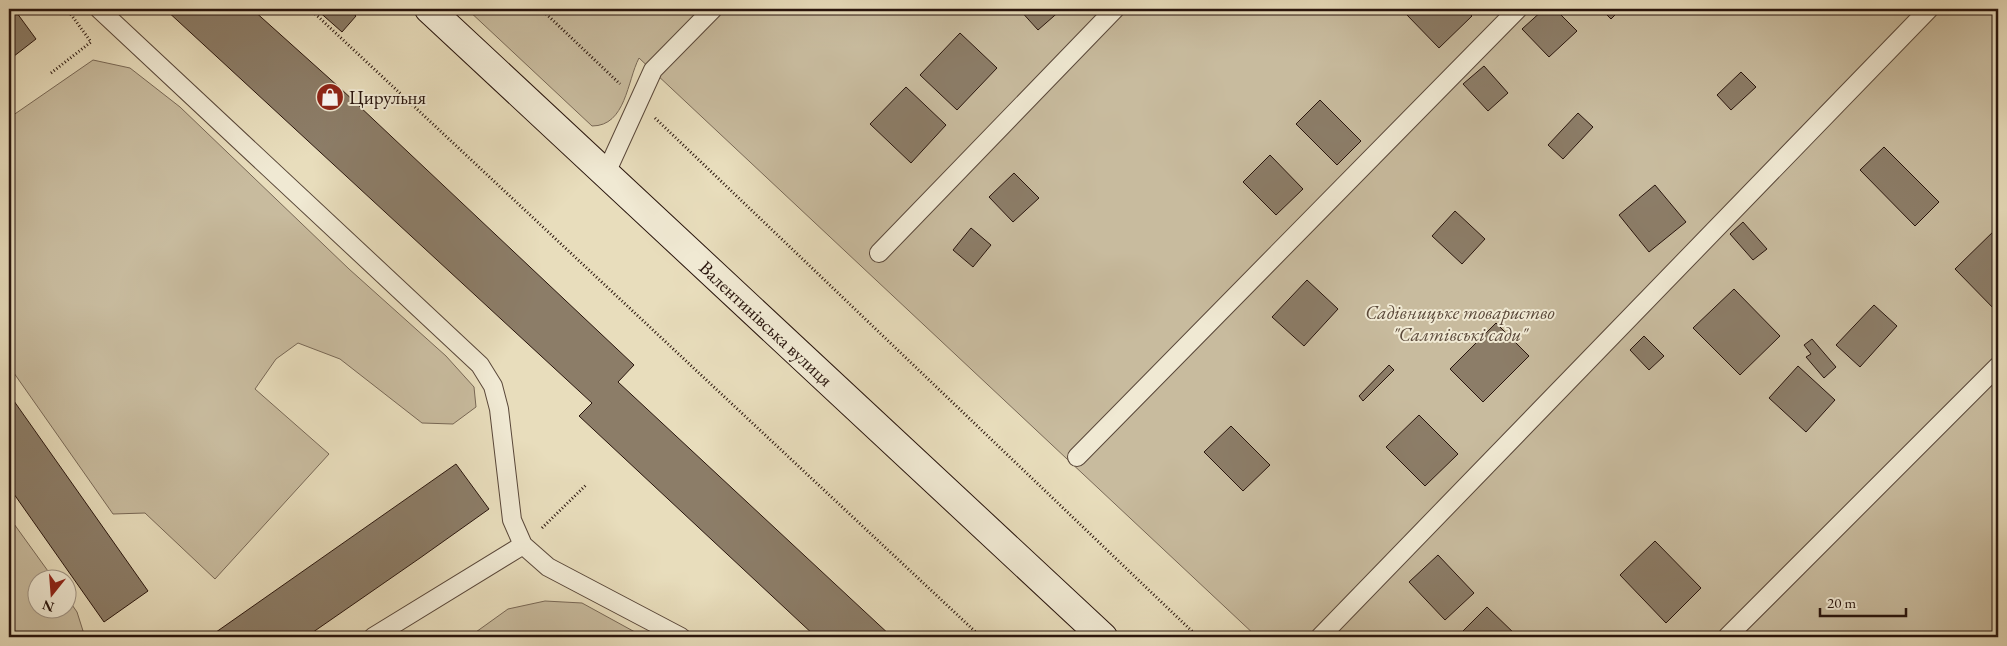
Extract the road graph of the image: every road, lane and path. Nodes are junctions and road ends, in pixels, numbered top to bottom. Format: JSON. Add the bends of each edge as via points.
{"nodes":[{"id":1,"x":67,"y":9,"type":"edge"},
{"id":2,"x":99,"y":9,"type":"edge"},
{"id":3,"x":310,"y":9,"type":"edge"},
{"id":4,"x":429,"y":9,"type":"edge"},
{"id":5,"x":541,"y":9,"type":"edge"},
{"id":6,"x":713,"y":9,"type":"edge"},
{"id":7,"x":1115,"y":9,"type":"edge"},
{"id":8,"x":1518,"y":9,"type":"edge"},
{"id":9,"x":1929,"y":9,"type":"edge"},
{"id":10,"x":51,"y":73,"type":"dead end"},
{"id":11,"x":638,"y":102,"type":"junction"},
{"id":12,"x":606,"y":173,"type":"junction"},
{"id":13,"x":879,"y":253,"type":"dead end"},
{"id":14,"x":1998,"y":366,"type":"edge"},
{"id":15,"x":1077,"y":457,"type":"dead end"},
{"id":16,"x":586,"y":485,"type":"dead end"},
{"id":17,"x":560,"y":510,"type":"dead end"},
{"id":18,"x":523,"y":545,"type":"junction"},
{"id":19,"x":373,"y":637,"type":"edge"},
{"id":20,"x":681,"y":637,"type":"edge"},
{"id":21,"x":981,"y":637,"type":"edge"},
{"id":22,"x":1104,"y":637,"type":"edge"},
{"id":23,"x":1198,"y":637,"type":"edge"},
{"id":24,"x":1320,"y":637,"type":"edge"},
{"id":25,"x":1727,"y":637,"type":"edge"}],
"edges":[{"from":1,"to":10,"type":"path","via":[[91,42]]},
{"from":2,"to":18,"type":"lane","via":[[480,365],[493,386],[499,409],[512,520]]},
{"from":3,"to":21,"type":"path"},
{"from":4,"to":12,"type":"street","name":"Валентинівська вулиця"},
{"from":5,"to":11,"type":"path"},
{"from":6,"to":11,"type":"lane","via":[[653,70]]},
{"from":7,"to":13,"type":"lane"},
{"from":8,"to":15,"type":"lane"},
{"from":9,"to":24,"type":"lane"},
{"from":11,"to":12,"type":"lane"},
{"from":11,"to":23,"type":"path"},
{"from":12,"to":22,"type":"street","name":"Валентинівська вулиця"},
{"from":14,"to":25,"type":"lane"},
{"from":16,"to":17,"type":"path"},
{"from":18,"to":19,"type":"lane"},
{"from":18,"to":20,"type":"lane","via":[[548,567]]}]}
